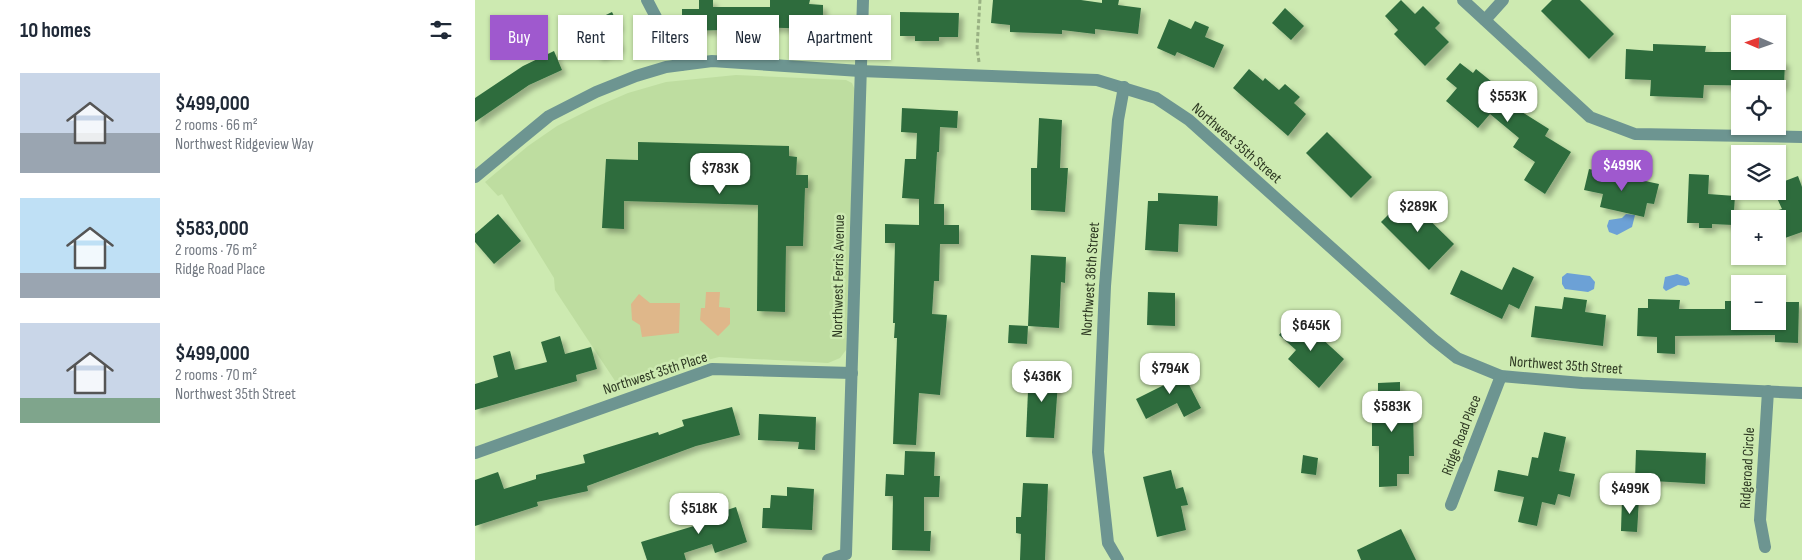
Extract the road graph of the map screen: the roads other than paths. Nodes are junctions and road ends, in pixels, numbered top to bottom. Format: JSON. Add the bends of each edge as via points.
{"nodes":[{"id":1,"x":647,"y":0,"type":"edge"},
{"id":2,"x":863,"y":0,"type":"edge"},
{"id":3,"x":1463,"y":0,"type":"edge"},
{"id":4,"x":1503,"y":0,"type":"edge"},
{"id":5,"x":1485,"y":20,"type":"junction"},
{"id":6,"x":681,"y":65,"type":"junction"},
{"id":7,"x":860,"y":71,"type":"junction"},
{"id":8,"x":1124,"y":87,"type":"junction"},
{"id":9,"x":1802,"y":137,"type":"edge"},
{"id":10,"x":475,"y":177,"type":"edge"},
{"id":11,"x":852,"y":374,"type":"junction"},
{"id":12,"x":1501,"y":376,"type":"junction"},
{"id":13,"x":1768,"y":391,"type":"junction"},
{"id":14,"x":1802,"y":393,"type":"edge"},
{"id":15,"x":475,"y":453,"type":"edge"},
{"id":16,"x":1451,"y":505,"type":"dead end"},
{"id":17,"x":1765,"y":547,"type":"dead end"},
{"id":18,"x":829,"y":560,"type":"edge"},
{"id":19,"x":1117,"y":560,"type":"edge"}],
"edges":[{"from":1,"to":6,"type":"street"},
{"from":2,"to":7,"type":"street","name":"Northwest Ferris Avenue"},
{"from":3,"to":5,"type":"street"},
{"from":4,"to":5,"type":"street"},
{"from":5,"to":9,"type":"street","via":[[1590,117],[1626,131],[1635,134]]},
{"from":6,"to":7,"type":"street","name":"Northwest 35th Street","via":[[712,61]]},
{"from":6,"to":10,"type":"street","name":"Northwest 35th Street","via":[[636,76],[549,116]]},
{"from":7,"to":8,"type":"street","name":"Northwest 35th Street","via":[[1097,80]]},
{"from":7,"to":11,"type":"street","name":"Northwest Ferris Avenue"},
{"from":8,"to":12,"type":"street","name":"Northwest 35th Street","via":[[1156,98],[1189,120],[1433,340],[1457,358]]},
{"from":8,"to":19,"type":"street","name":"Northwest 36th Street","via":[[1118,120],[1105,286],[1098,452],[1108,543]]},
{"from":11,"to":15,"type":"street","name":"Northwest 35th Place","via":[[712,369]]},
{"from":11,"to":18,"type":"street","name":"Northwest Ferris Avenue","via":[[846,554]]},
{"from":12,"to":13,"type":"street","name":"Northwest 35th Street","via":[[1582,384]]},
{"from":12,"to":16,"type":"street","name":"Ridge Road Place"},
{"from":13,"to":14,"type":"street","name":"Northwest 35th Street"},
{"from":13,"to":17,"type":"street","name":"Ridgeroad Circle","via":[[1760,520]]}]}
